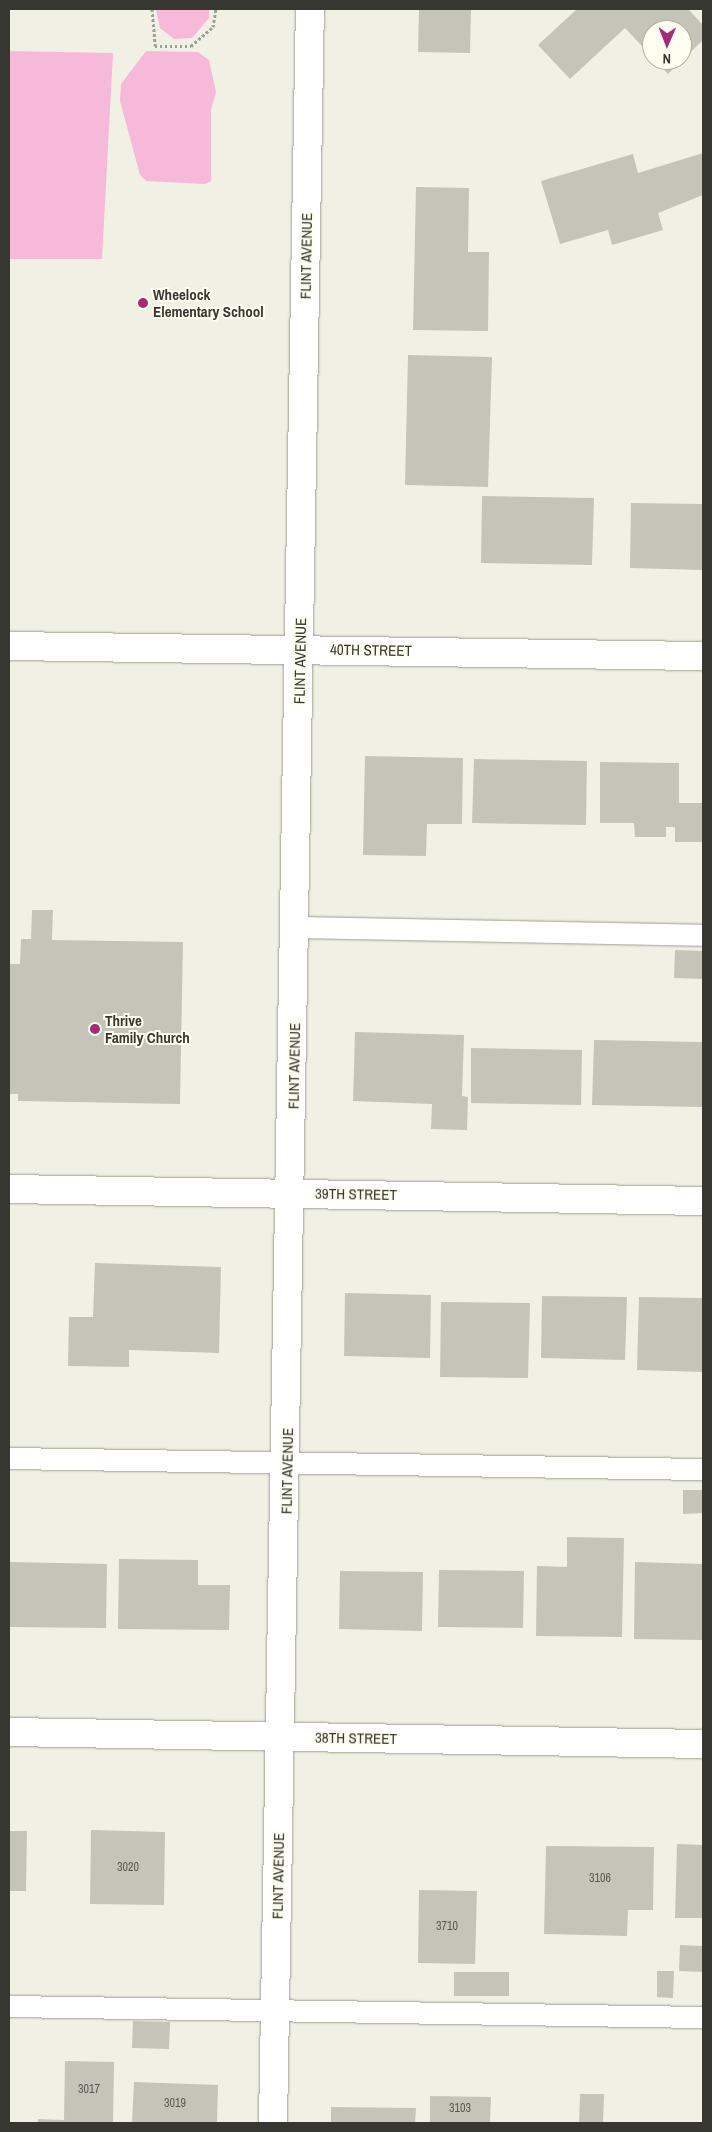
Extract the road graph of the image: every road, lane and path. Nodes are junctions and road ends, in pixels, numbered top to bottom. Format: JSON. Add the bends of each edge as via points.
{"nodes":[{"id":1,"x":152,"y":9,"type":"edge"},
{"id":2,"x":216,"y":9,"type":"edge"},
{"id":3,"x":310,"y":9,"type":"edge"},
{"id":4,"x":9,"y":646,"type":"edge"},
{"id":5,"x":300,"y":649,"type":"junction"},
{"id":6,"x":703,"y":656,"type":"edge"},
{"id":7,"x":296,"y":927,"type":"junction"},
{"id":8,"x":703,"y":935,"type":"edge"},
{"id":9,"x":9,"y":1189,"type":"edge"},
{"id":10,"x":292,"y":1193,"type":"junction"},
{"id":11,"x":703,"y":1200,"type":"edge"},
{"id":12,"x":9,"y":1458,"type":"edge"},
{"id":13,"x":287,"y":1462,"type":"junction"},
{"id":14,"x":703,"y":1469,"type":"edge"},
{"id":15,"x":9,"y":1732,"type":"edge"},
{"id":16,"x":282,"y":1736,"type":"junction"},
{"id":17,"x":703,"y":1744,"type":"edge"},
{"id":18,"x":9,"y":2006,"type":"edge"},
{"id":19,"x":275,"y":2010,"type":"junction"},
{"id":20,"x":703,"y":2017,"type":"edge"},
{"id":21,"x":273,"y":2123,"type":"edge"}],
"edges":[{"from":1,"to":2,"type":"path","via":[[155,46],[191,46],[213,27]]},
{"from":3,"to":5,"type":"street","name":"FLINT AVENUE"},
{"from":4,"to":5,"type":"street","name":"40TH STREET"},
{"from":5,"to":6,"type":"street","name":"40TH STREET"},
{"from":5,"to":7,"type":"street","name":"FLINT AVENUE"},
{"from":7,"to":8,"type":"lane"},
{"from":7,"to":10,"type":"street","name":"FLINT AVENUE"},
{"from":9,"to":10,"type":"street","name":"39TH STREET"},
{"from":10,"to":11,"type":"street","name":"39TH STREET"},
{"from":10,"to":13,"type":"street","name":"FLINT AVENUE"},
{"from":12,"to":13,"type":"lane"},
{"from":13,"to":14,"type":"lane"},
{"from":13,"to":16,"type":"street","name":"FLINT AVENUE"},
{"from":15,"to":16,"type":"street","name":"38TH STREET"},
{"from":16,"to":17,"type":"street","name":"38TH STREET"},
{"from":16,"to":19,"type":"street","name":"FLINT AVENUE"},
{"from":18,"to":19,"type":"lane"},
{"from":19,"to":20,"type":"lane"},
{"from":19,"to":21,"type":"street","name":"FLINT AVENUE"}]}
